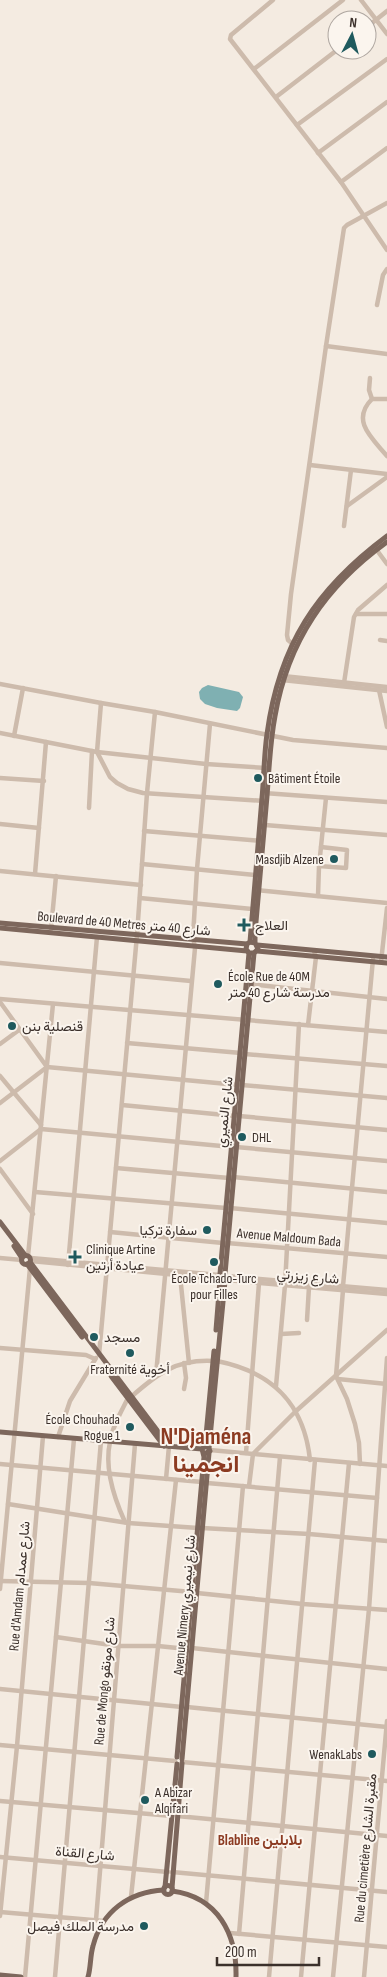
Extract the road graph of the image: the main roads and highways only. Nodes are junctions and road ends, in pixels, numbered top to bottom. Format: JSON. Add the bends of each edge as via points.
{"nodes":[{"id":1,"x":387,"y":536,"type":"edge"},
{"id":2,"x":387,"y":542,"type":"edge"},
{"id":3,"x":375,"y":547,"type":"junction"},
{"id":4,"x":264,"y":801,"type":"junction"},
{"id":5,"x":261,"y":841,"type":"junction"},
{"id":6,"x":256,"y":890,"type":"junction"},
{"id":7,"x":0,"y":923,"type":"edge"},
{"id":8,"x":0,"y":928,"type":"edge"},
{"id":9,"x":51,"y":930,"type":"junction"},
{"id":10,"x":137,"y":938,"type":"junction"},
{"id":11,"x":252,"y":948,"type":"junction"},
{"id":12,"x":384,"y":960,"type":"edge"},
{"id":13,"x":246,"y":1019,"type":"junction"},
{"id":14,"x":0,"y":1222,"type":"edge"},
{"id":15,"x":0,"y":1228,"type":"edge"},
{"id":16,"x":27,"y":1260,"type":"junction"},
{"id":17,"x":223,"y":1277,"type":"joint"},
{"id":18,"x":0,"y":1432,"type":"edge"},
{"id":19,"x":166,"y":1446,"type":"junction"},
{"id":20,"x":207,"y":1450,"type":"junction"},
{"id":21,"x":170,"y":1872,"type":"junction"},
{"id":22,"x":164,"y":1888,"type":"junction"},
{"id":23,"x":172,"y":1889,"type":"junction"},
{"id":24,"x":0,"y":1975,"type":"edge"},
{"id":25,"x":20,"y":1977,"type":"edge"},
{"id":26,"x":89,"y":1977,"type":"edge"},
{"id":27,"x":236,"y":1977,"type":"edge"}],
"edges":[{"from":1,"to":3,"type":"main road"},
{"from":2,"to":3,"type":"main road"},
{"from":3,"to":4,"type":"main road","via":[[324,600],[294,646],[281,678],[270,735]]},
{"from":4,"to":5,"type":"main road"},
{"from":4,"to":5,"type":"main road","via":[[265,825]]},
{"from":5,"to":6,"type":"main road"},
{"from":5,"to":6,"type":"main road","via":[[255,875]]},
{"from":6,"to":11,"type":"main road"},
{"from":6,"to":11,"type":"main road","via":[[252,909]]},
{"from":7,"to":9,"type":"main road","name":"Boulevard de 40 Metres شارع 40 متر"},
{"from":8,"to":9,"type":"main road","name":"Boulevard de 40 Metres شارع 40 متر"},
{"from":9,"to":10,"type":"main road","name":"Boulevard de 40 Metres شارع 40 متر"},
{"from":9,"to":10,"type":"main road","name":"Boulevard de 40 Metres شارع 40 متر","via":[[97,937]]},
{"from":10,"to":11,"type":"main road","name":"Boulevard de 40 Metres شارع 40 متر","via":[[193,940]]},
{"from":10,"to":11,"type":"main road","name":"Boulevard de 40 Metres شارع 40 متر","via":[[195,946]]},
{"from":11,"to":12,"type":"main road"},
{"from":11,"to":13,"type":"main road","name":"شارع النميري"},
{"from":11,"to":13,"type":"main road","name":"شارع النميري"},
{"from":13,"to":17,"type":"main road","name":"شارع النميري"},
{"from":14,"to":16,"type":"main road"},
{"from":15,"to":16,"type":"main road"},
{"from":16,"to":19,"type":"main road"},
{"from":17,"to":20,"type":"main road","name":"Avenue Nimery شارع نيميري"},
{"from":18,"to":19,"type":"main road"},
{"from":19,"to":20,"type":"main road"},
{"from":20,"to":21,"type":"main road","name":"Avenue Nimery شارع نيميري"},
{"from":21,"to":22,"type":"main road","name":"Avenue Nimery شارع نيميري"},
{"from":21,"to":23,"type":"main road","name":"Avenue Nimery شارع نيميري"},
{"from":22,"to":23,"type":"main road","via":[[168,1894]]},
{"from":22,"to":26,"type":"main road","via":[[120,1903],[104,1921],[93,1946]]},
{"from":23,"to":27,"type":"main road","via":[[192,1895],[218,1915],[235,1947]]},
{"from":24,"to":25,"type":"main road"}]}
